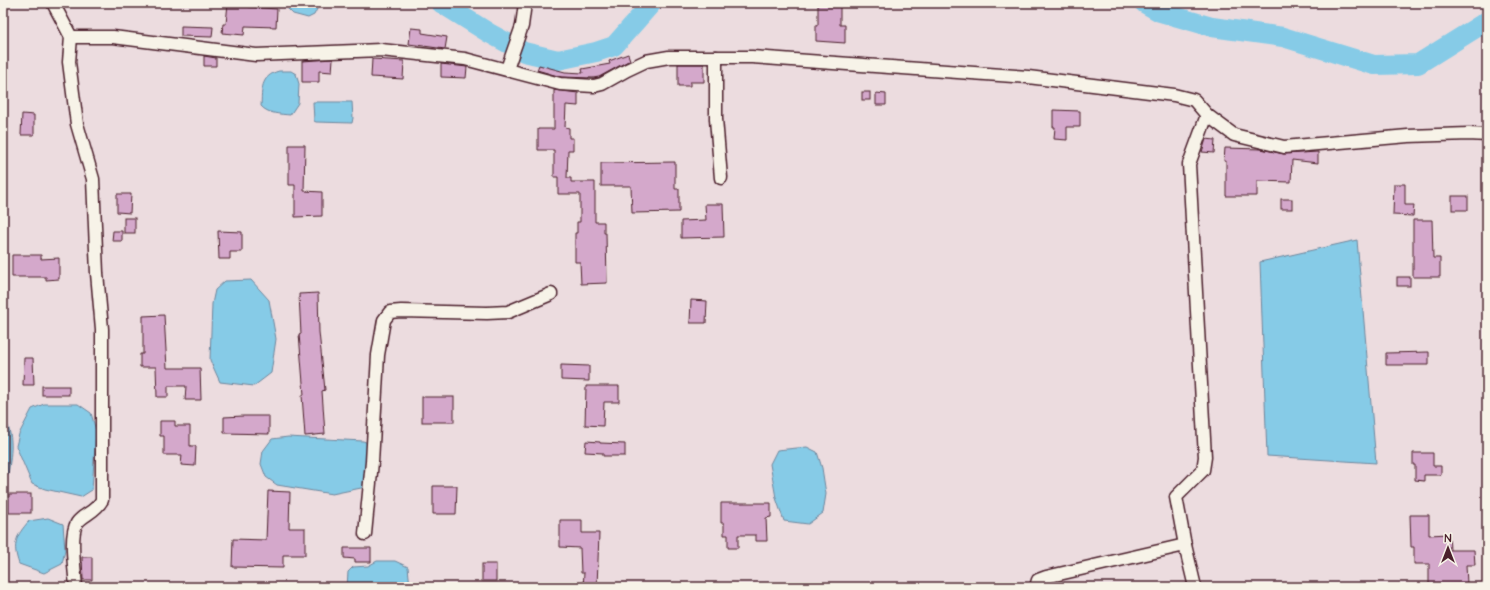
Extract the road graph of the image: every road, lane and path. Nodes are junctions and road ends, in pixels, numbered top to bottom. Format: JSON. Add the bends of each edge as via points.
{"nodes":[{"id":1,"x":53,"y":3,"type":"edge"},
{"id":2,"x":526,"y":3,"type":"edge"},
{"id":3,"x":71,"y":36,"type":"junction"},
{"id":4,"x":716,"y":57,"type":"junction"},
{"id":5,"x":508,"y":67,"type":"junction"},
{"id":6,"x":1207,"y":115,"type":"junction"},
{"id":7,"x":1487,"y":135,"type":"edge"},
{"id":8,"x":721,"y":178,"type":"dead end"},
{"id":9,"x":551,"y":294,"type":"dead end"},
{"id":10,"x":365,"y":534,"type":"dead end"},
{"id":11,"x":1185,"y":545,"type":"junction"},
{"id":12,"x":76,"y":587,"type":"edge"},
{"id":13,"x":1036,"y":587,"type":"edge"},
{"id":14,"x":1195,"y":587,"type":"edge"}],
"edges":[{"from":1,"to":3,"type":"street"},
{"from":2,"to":5,"type":"street","via":[[522,26]]},
{"from":3,"to":5,"type":"street","via":[[113,37],[256,55],[381,50],[465,59]]},
{"from":3,"to":12,"type":"street","via":[[69,62],[77,124],[93,179],[96,273],[102,329],[102,500],[98,507],[78,522],[73,534]]},
{"from":4,"to":5,"type":"street","via":[[669,57],[646,61],[594,86],[560,84]]},
{"from":4,"to":6,"type":"street","via":[[1028,77],[1174,95],[1194,100]]},
{"from":4,"to":8,"type":"street","via":[[716,119]]},
{"from":6,"to":7,"type":"street","via":[[1234,135],[1284,147],[1408,136]]},
{"from":6,"to":11,"type":"street","via":[[1189,164],[1205,457],[1203,470],[1176,497]]},
{"from":9,"to":10,"type":"street","via":[[508,312],[390,312],[384,320],[378,355]]},
{"from":11,"to":13,"type":"street","via":[[1046,577],[1038,580]]},
{"from":11,"to":14,"type":"street"}]}
